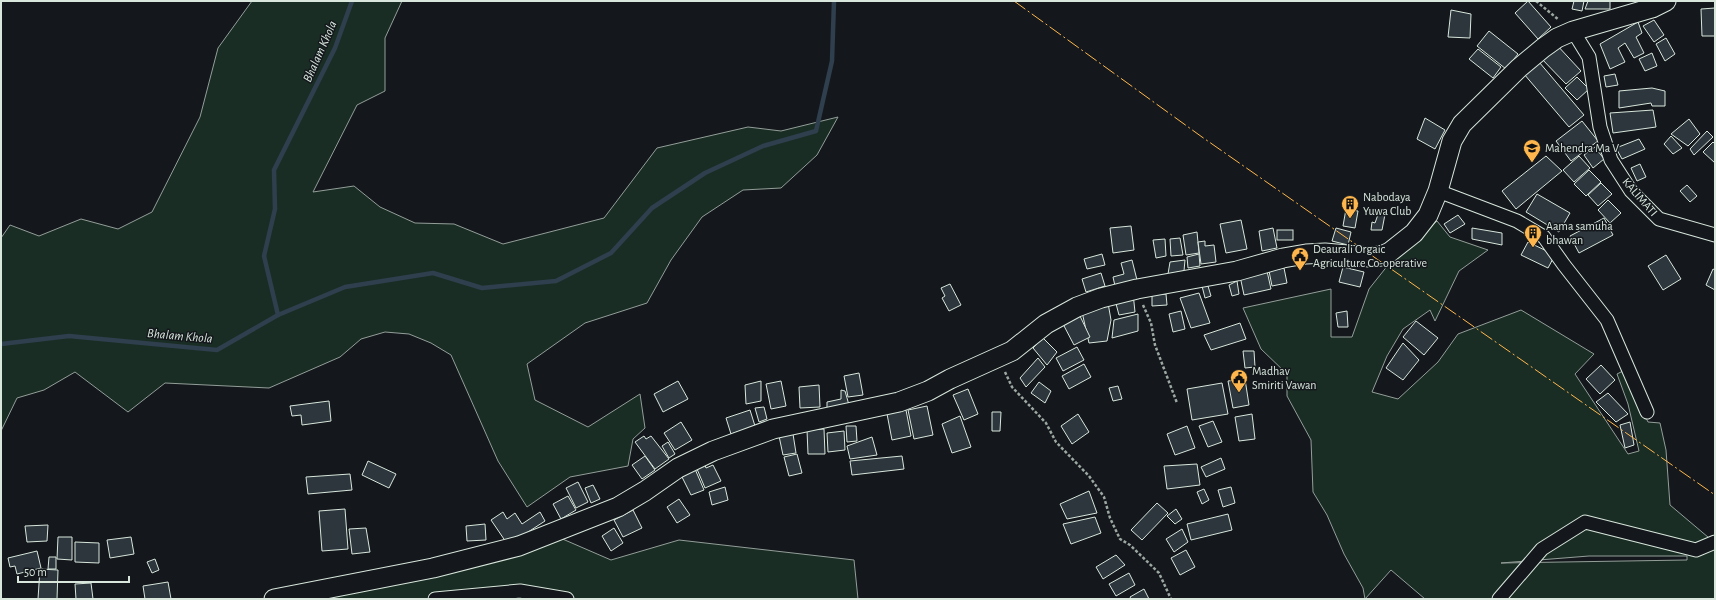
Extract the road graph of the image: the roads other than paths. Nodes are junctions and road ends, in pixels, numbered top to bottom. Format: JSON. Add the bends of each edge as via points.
{"nodes":[{"id":1,"x":1666,"y":1,"type":"edge"},
{"id":2,"x":1573,"y":31,"type":"junction"},
{"id":3,"x":1438,"y":191,"type":"junction"},
{"id":4,"x":1715,"y":235,"type":"edge"},
{"id":5,"x":1647,"y":412,"type":"dead end"},
{"id":6,"x":1715,"y":542,"type":"edge"},
{"id":7,"x":274,"y":599,"type":"edge"},
{"id":8,"x":435,"y":599,"type":"edge"},
{"id":9,"x":568,"y":599,"type":"edge"},
{"id":10,"x":1499,"y":599,"type":"edge"}],
"edges":[{"from":1,"to":2,"type":"main road","via":[[1652,8]]},
{"from":2,"to":3,"type":"main road","via":[[1557,38],[1519,68],[1462,124],[1452,141]]},
{"from":2,"to":4,"type":"street","name":"KALIMATI","via":[[1589,57],[1600,127],[1611,160],[1631,191],[1660,220]]},
{"from":3,"to":5,"type":"street","via":[[1517,221],[1544,237],[1607,320]]},
{"from":3,"to":7,"type":"main road","via":[[1428,215],[1414,232],[1390,252],[1381,256],[1306,254],[1237,271],[1101,298],[1077,307],[1046,324],[1012,351],[928,391],[899,402],[773,429],[713,451],[678,468],[618,507],[519,546],[433,568]]},
{"from":6,"to":10,"type":"street","via":[[1696,550],[1585,522],[1542,549]]},
{"from":8,"to":9,"type":"street","via":[[520,591]]}]}
